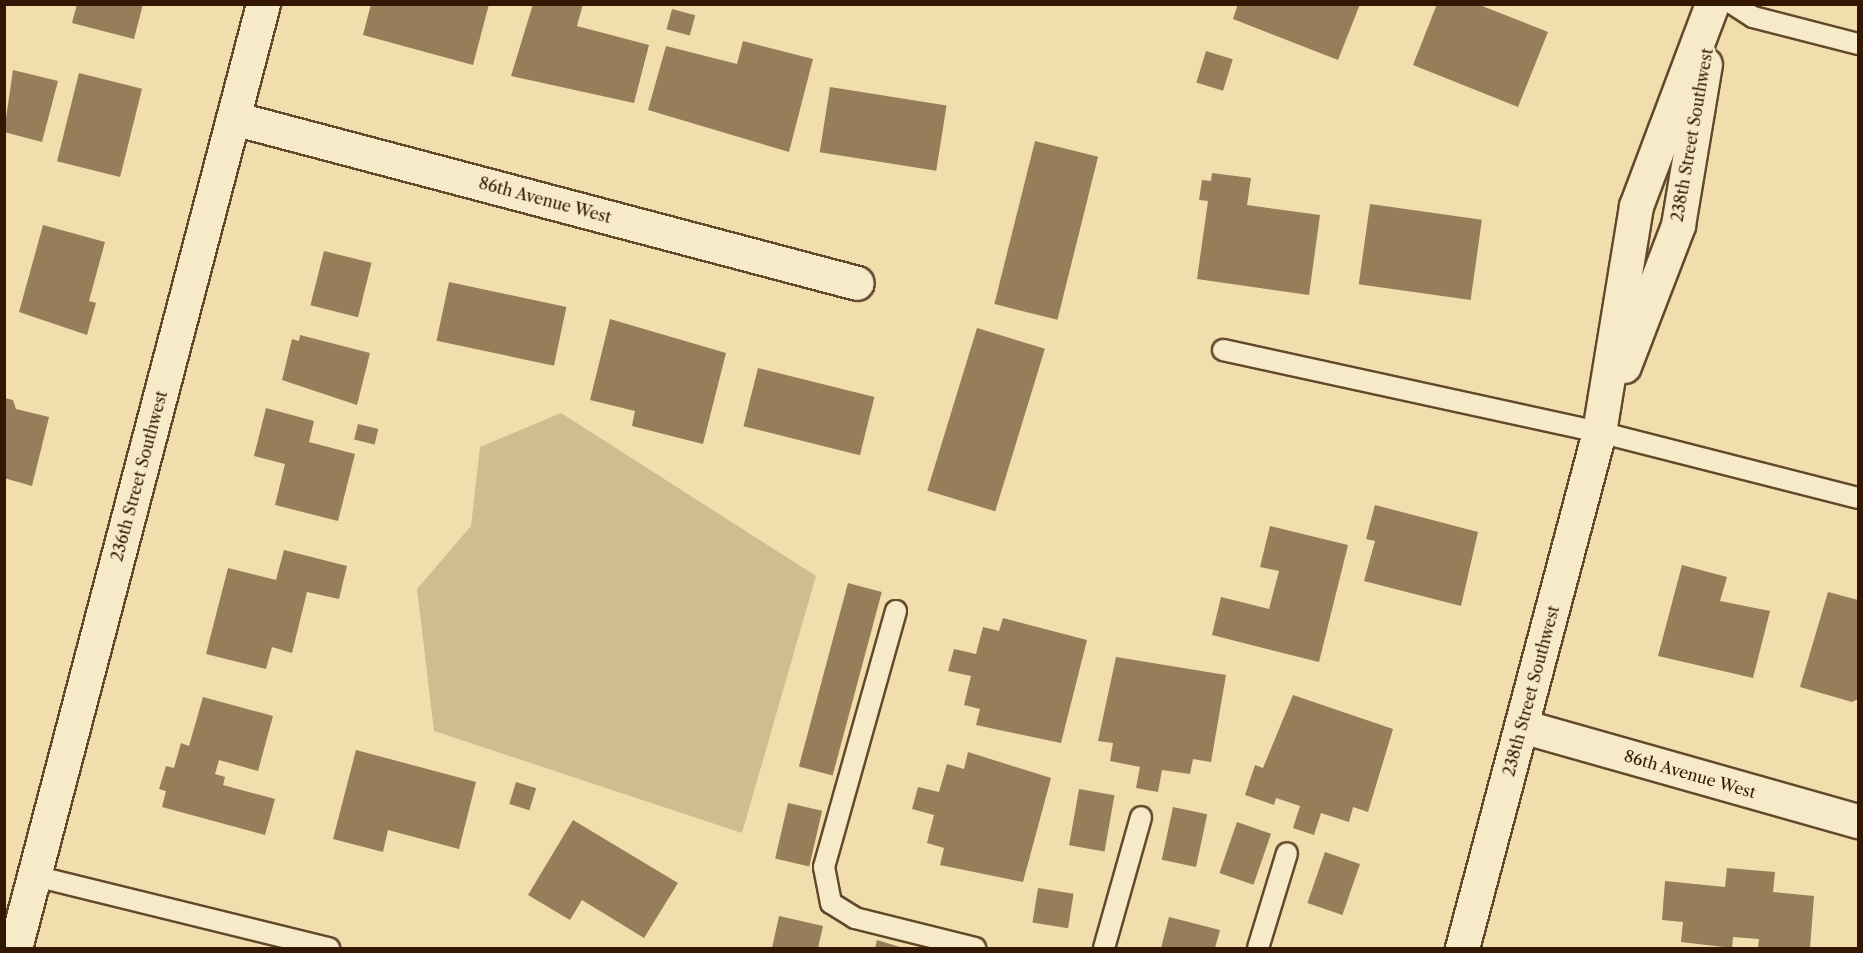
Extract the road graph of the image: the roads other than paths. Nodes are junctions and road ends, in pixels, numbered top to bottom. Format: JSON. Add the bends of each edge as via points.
{"nodes":[{"id":1,"x":263,"y":4,"type":"edge"},
{"id":2,"x":1714,"y":4,"type":"edge"},
{"id":3,"x":1734,"y":4,"type":"edge"},
{"id":4,"x":1858,"y":44,"type":"edge"},
{"id":5,"x":233,"y":118,"type":"junction"},
{"id":6,"x":857,"y":283,"type":"dead end"},
{"id":7,"x":1223,"y":350,"type":"dead end"},
{"id":8,"x":1599,"y":432,"type":"junction"},
{"id":9,"x":1858,"y":498,"type":"edge"},
{"id":10,"x":896,"y":611,"type":"dead end"},
{"id":11,"x":1522,"y":726,"type":"junction"},
{"id":12,"x":1141,"y":817,"type":"dead end"},
{"id":13,"x":1858,"y":821,"type":"edge"},
{"id":14,"x":1287,"y":853,"type":"dead end"},
{"id":15,"x":34,"y":876,"type":"junction"},
{"id":16,"x":15,"y":948,"type":"edge"},
{"id":17,"x":329,"y":948,"type":"edge"},
{"id":18,"x":975,"y":948,"type":"edge"},
{"id":19,"x":1104,"y":948,"type":"edge"},
{"id":20,"x":1258,"y":948,"type":"edge"},
{"id":21,"x":1462,"y":948,"type":"edge"}],
"edges":[{"from":1,"to":5,"type":"street","name":"236th Street Southwest"},
{"from":2,"to":8,"type":"street","name":"238th Street Southwest","via":[[1678,225]]},
{"from":2,"to":8,"type":"street","name":"238th Street Southwest","via":[[1636,206]]},
{"from":3,"to":4,"type":"lane","via":[[1754,17]]},
{"from":5,"to":6,"type":"street","name":"86th Avenue West"},
{"from":5,"to":15,"type":"street","name":"236th Street Southwest"},
{"from":7,"to":8,"type":"lane"},
{"from":8,"to":9,"type":"lane"},
{"from":8,"to":11,"type":"street","name":"238th Street Southwest"},
{"from":10,"to":18,"type":"lane","via":[[824,867],[831,903],[855,918]]},
{"from":11,"to":13,"type":"street","name":"86th Avenue West"},
{"from":11,"to":21,"type":"street","name":"238th Street Southwest"},
{"from":12,"to":19,"type":"lane"},
{"from":14,"to":20,"type":"lane"},
{"from":15,"to":16,"type":"street","name":"236th Street Southwest"},
{"from":15,"to":17,"type":"lane"}]}
